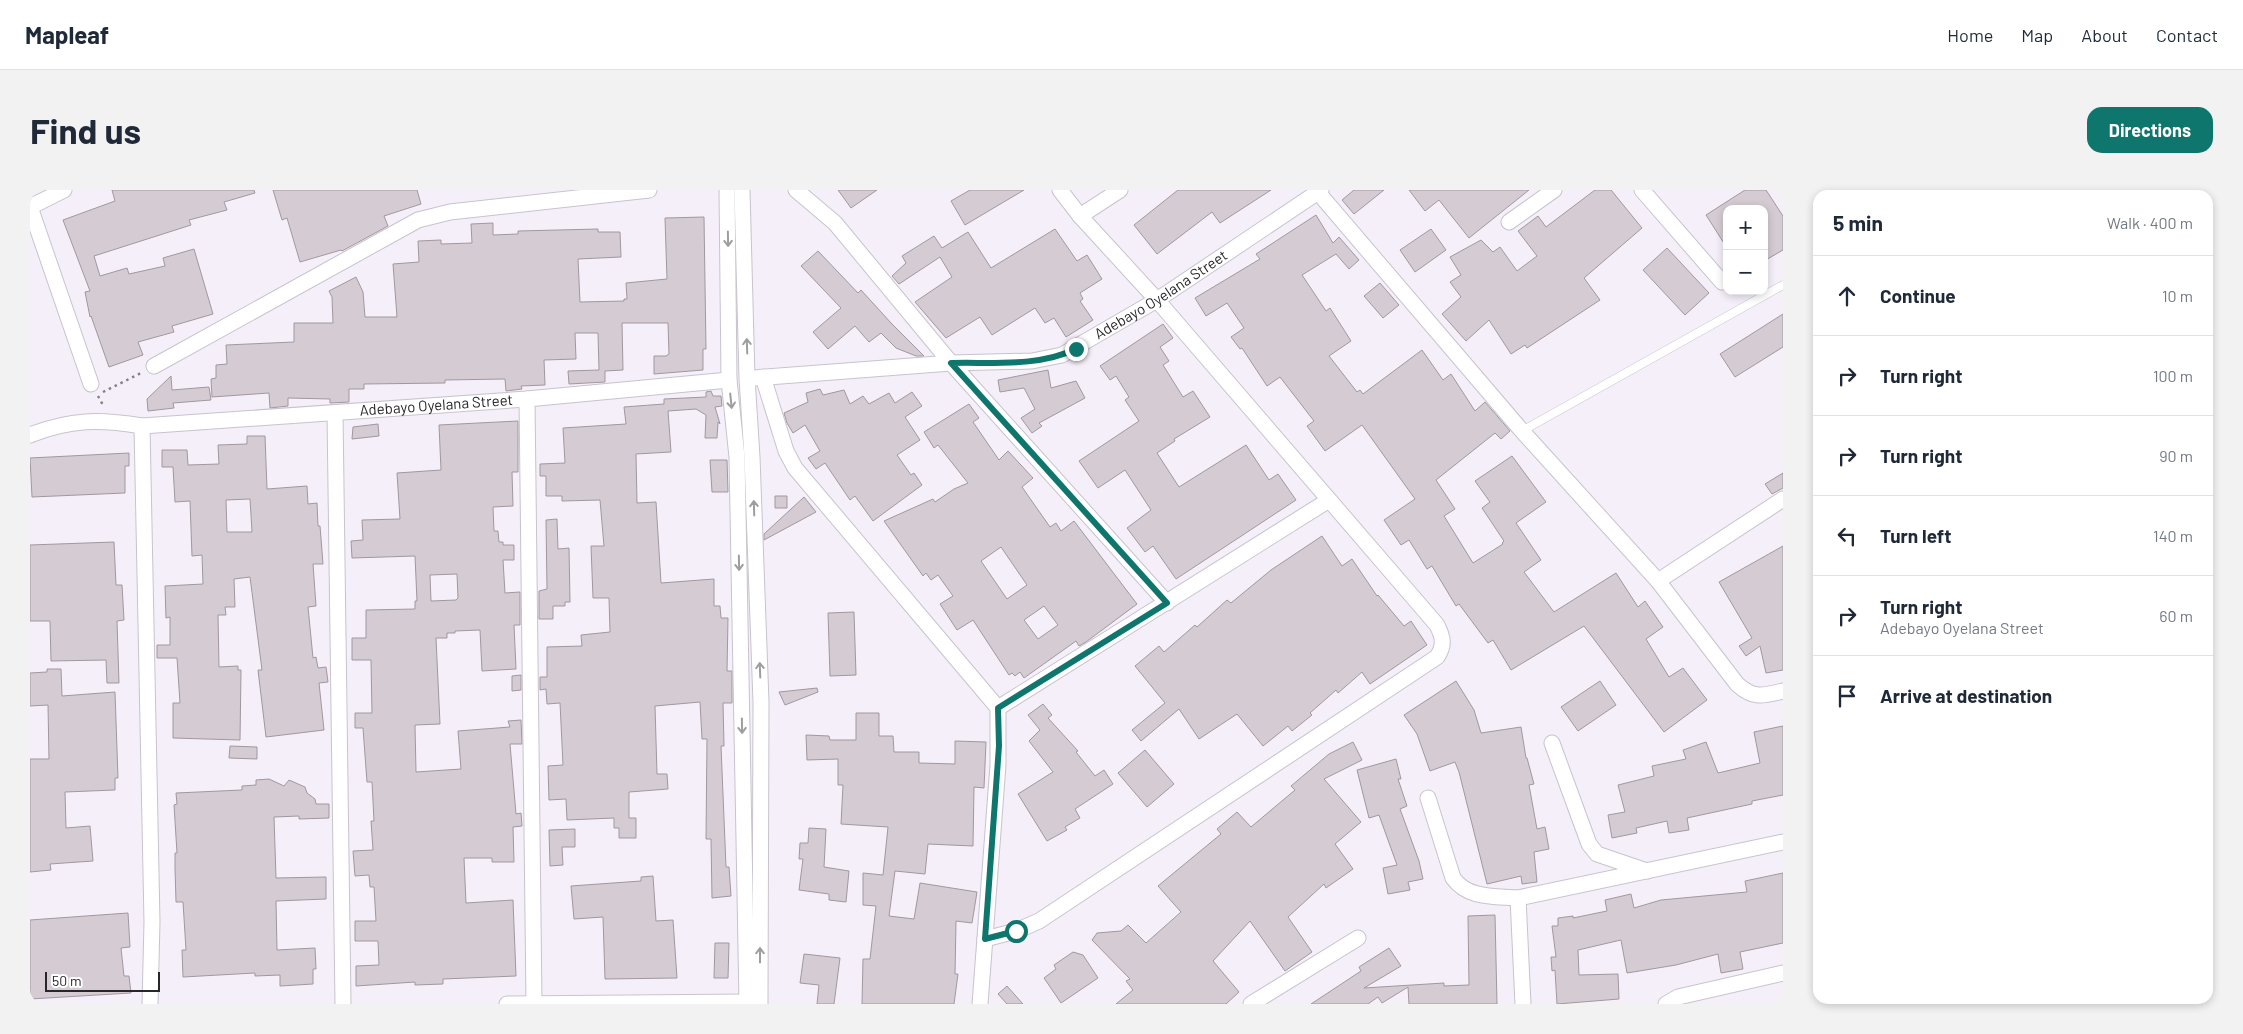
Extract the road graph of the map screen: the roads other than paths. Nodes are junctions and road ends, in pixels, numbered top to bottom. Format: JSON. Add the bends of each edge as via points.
{"nodes":[{"id":1,"x":64,"y":190,"type":"edge"},
{"id":2,"x":649,"y":190,"type":"edge"},
{"id":3,"x":727,"y":190,"type":"edge"},
{"id":4,"x":742,"y":190,"type":"edge"},
{"id":5,"x":796,"y":190,"type":"edge"},
{"id":6,"x":1060,"y":190,"type":"edge"},
{"id":7,"x":1120,"y":190,"type":"edge"},
{"id":8,"x":1554,"y":190,"type":"edge"},
{"id":9,"x":1642,"y":190,"type":"edge"},
{"id":10,"x":1318,"y":191,"type":"edge"},
{"id":11,"x":30,"y":207,"type":"edge"},
{"id":12,"x":1080,"y":216,"type":"junction"},
{"id":13,"x":1509,"y":222,"type":"dead end"},
{"id":14,"x":1722,"y":282,"type":"dead end"},
{"id":15,"x":1783,"y":285,"type":"edge"},
{"id":16,"x":1157,"y":300,"type":"junction"},
{"id":17,"x":951,"y":363,"type":"junction"},
{"id":18,"x":154,"y":366,"type":"road end"},
{"id":19,"x":763,"y":377,"type":"junction"},
{"id":20,"x":748,"y":378,"type":"junction"},
{"id":21,"x":729,"y":380,"type":"junction"},
{"id":22,"x":94,"y":390,"type":"road end"},
{"id":23,"x":526,"y":399,"type":"junction"},
{"id":24,"x":335,"y":413,"type":"junction"},
{"id":25,"x":142,"y":426,"type":"junction"},
{"id":26,"x":1522,"y":431,"type":"junction"},
{"id":27,"x":30,"y":435,"type":"edge"},
{"id":28,"x":1329,"y":500,"type":"junction"},
{"id":29,"x":1783,"y":500,"type":"edge"},
{"id":30,"x":1658,"y":582,"type":"junction"},
{"id":31,"x":1167,"y":603,"type":"junction"},
{"id":32,"x":1783,"y":691,"type":"edge"},
{"id":33,"x":998,"y":708,"type":"junction"},
{"id":34,"x":1552,"y":743,"type":"dead end"},
{"id":35,"x":743,"y":784,"type":"junction"},
{"id":36,"x":760,"y":784,"type":"junction"},
{"id":37,"x":1428,"y":798,"type":"dead end"},
{"id":38,"x":1783,"y":842,"type":"edge"},
{"id":39,"x":1648,"y":872,"type":"junction"},
{"id":40,"x":1518,"y":898,"type":"junction"},
{"id":41,"x":1358,"y":938,"type":"dead end"},
{"id":42,"x":985,"y":939,"type":"junction"},
{"id":43,"x":1783,"y":973,"type":"edge"},
{"id":44,"x":1257,"y":1002,"type":"edge"},
{"id":45,"x":752,"y":1003,"type":"edge"},
{"id":46,"x":150,"y":1004,"type":"edge"},
{"id":47,"x":343,"y":1004,"type":"edge"},
{"id":48,"x":507,"y":1004,"type":"edge"},
{"id":49,"x":534,"y":1004,"type":"edge"},
{"id":50,"x":980,"y":1004,"type":"edge"},
{"id":51,"x":1523,"y":1004,"type":"edge"},
{"id":52,"x":1666,"y":1004,"type":"edge"}],
"edges":[{"from":1,"to":11,"type":"street"},
{"from":2,"to":18,"type":"street","via":[[450,212],[418,220]]},
{"from":3,"to":21,"type":"street","one_way":true},
{"from":20,"to":4,"type":"street","one_way":true},
{"from":5,"to":17,"type":"street","via":[[835,223]]},
{"from":6,"to":12,"type":"street"},
{"from":7,"to":12,"type":"street"},
{"from":8,"to":13,"type":"street"},
{"from":9,"to":14,"type":"street"},
{"from":10,"to":16,"type":"street","name":"Adebayo Oyelana Street"},
{"from":10,"to":26,"type":"street"},
{"from":11,"to":22,"type":"street"},
{"from":12,"to":16,"type":"street"},
{"from":15,"to":26,"type":"lane"},
{"from":16,"to":17,"type":"street","name":"Adebayo Oyelana Street","via":[[1062,355],[1032,361]]},
{"from":16,"to":28,"type":"street"},
{"from":17,"to":19,"type":"street","name":"Adebayo Oyelana Street"},
{"from":17,"to":31,"type":"street"},
{"from":19,"to":20,"type":"street","name":"Adebayo Oyelana Street"},
{"from":19,"to":33,"type":"street","via":[[786,451],[795,468]]},
{"from":36,"to":20,"type":"street","one_way":true,"via":[[761,702]]},
{"from":21,"to":23,"type":"street","name":"Adebayo Oyelana Street"},
{"from":21,"to":35,"type":"street","one_way":true,"via":[[737,457]]},
{"from":23,"to":24,"type":"street","name":"Adebayo Oyelana Street"},
{"from":23,"to":49,"type":"street"},
{"from":24,"to":25,"type":"street","name":"Adebayo Oyelana Street"},
{"from":24,"to":47,"type":"street"},
{"from":25,"to":27,"type":"street","name":"Adebayo Oyelana Street","via":[[93,420],[53,426]]},
{"from":25,"to":46,"type":"street","via":[[152,912]]},
{"from":26,"to":30,"type":"street"},
{"from":28,"to":31,"type":"street"},
{"from":28,"to":42,"type":"street","via":[[1437,625],[1443,636],[1443,648],[1437,657],[1039,921]]},
{"from":29,"to":30,"type":"street"},
{"from":30,"to":32,"type":"street","via":[[1746,693]]},
{"from":31,"to":33,"type":"street"},
{"from":33,"to":42,"type":"street","via":[[999,746]]},
{"from":34,"to":39,"type":"street","via":[[1589,844],[1597,854]]},
{"from":35,"to":36,"type":"street"},
{"from":35,"to":45,"type":"street"},
{"from":45,"to":36,"type":"street","one_way":true},
{"from":37,"to":40,"type":"street","via":[[1453,878],[1460,887],[1470,893]]},
{"from":38,"to":39,"type":"street"},
{"from":39,"to":40,"type":"street"},
{"from":40,"to":51,"type":"street"},
{"from":41,"to":44,"type":"street"},
{"from":42,"to":50,"type":"street"},
{"from":43,"to":52,"type":"street","via":[[1678,996]]},
{"from":45,"to":49,"type":"street"},
{"from":48,"to":49,"type":"street"}]}
